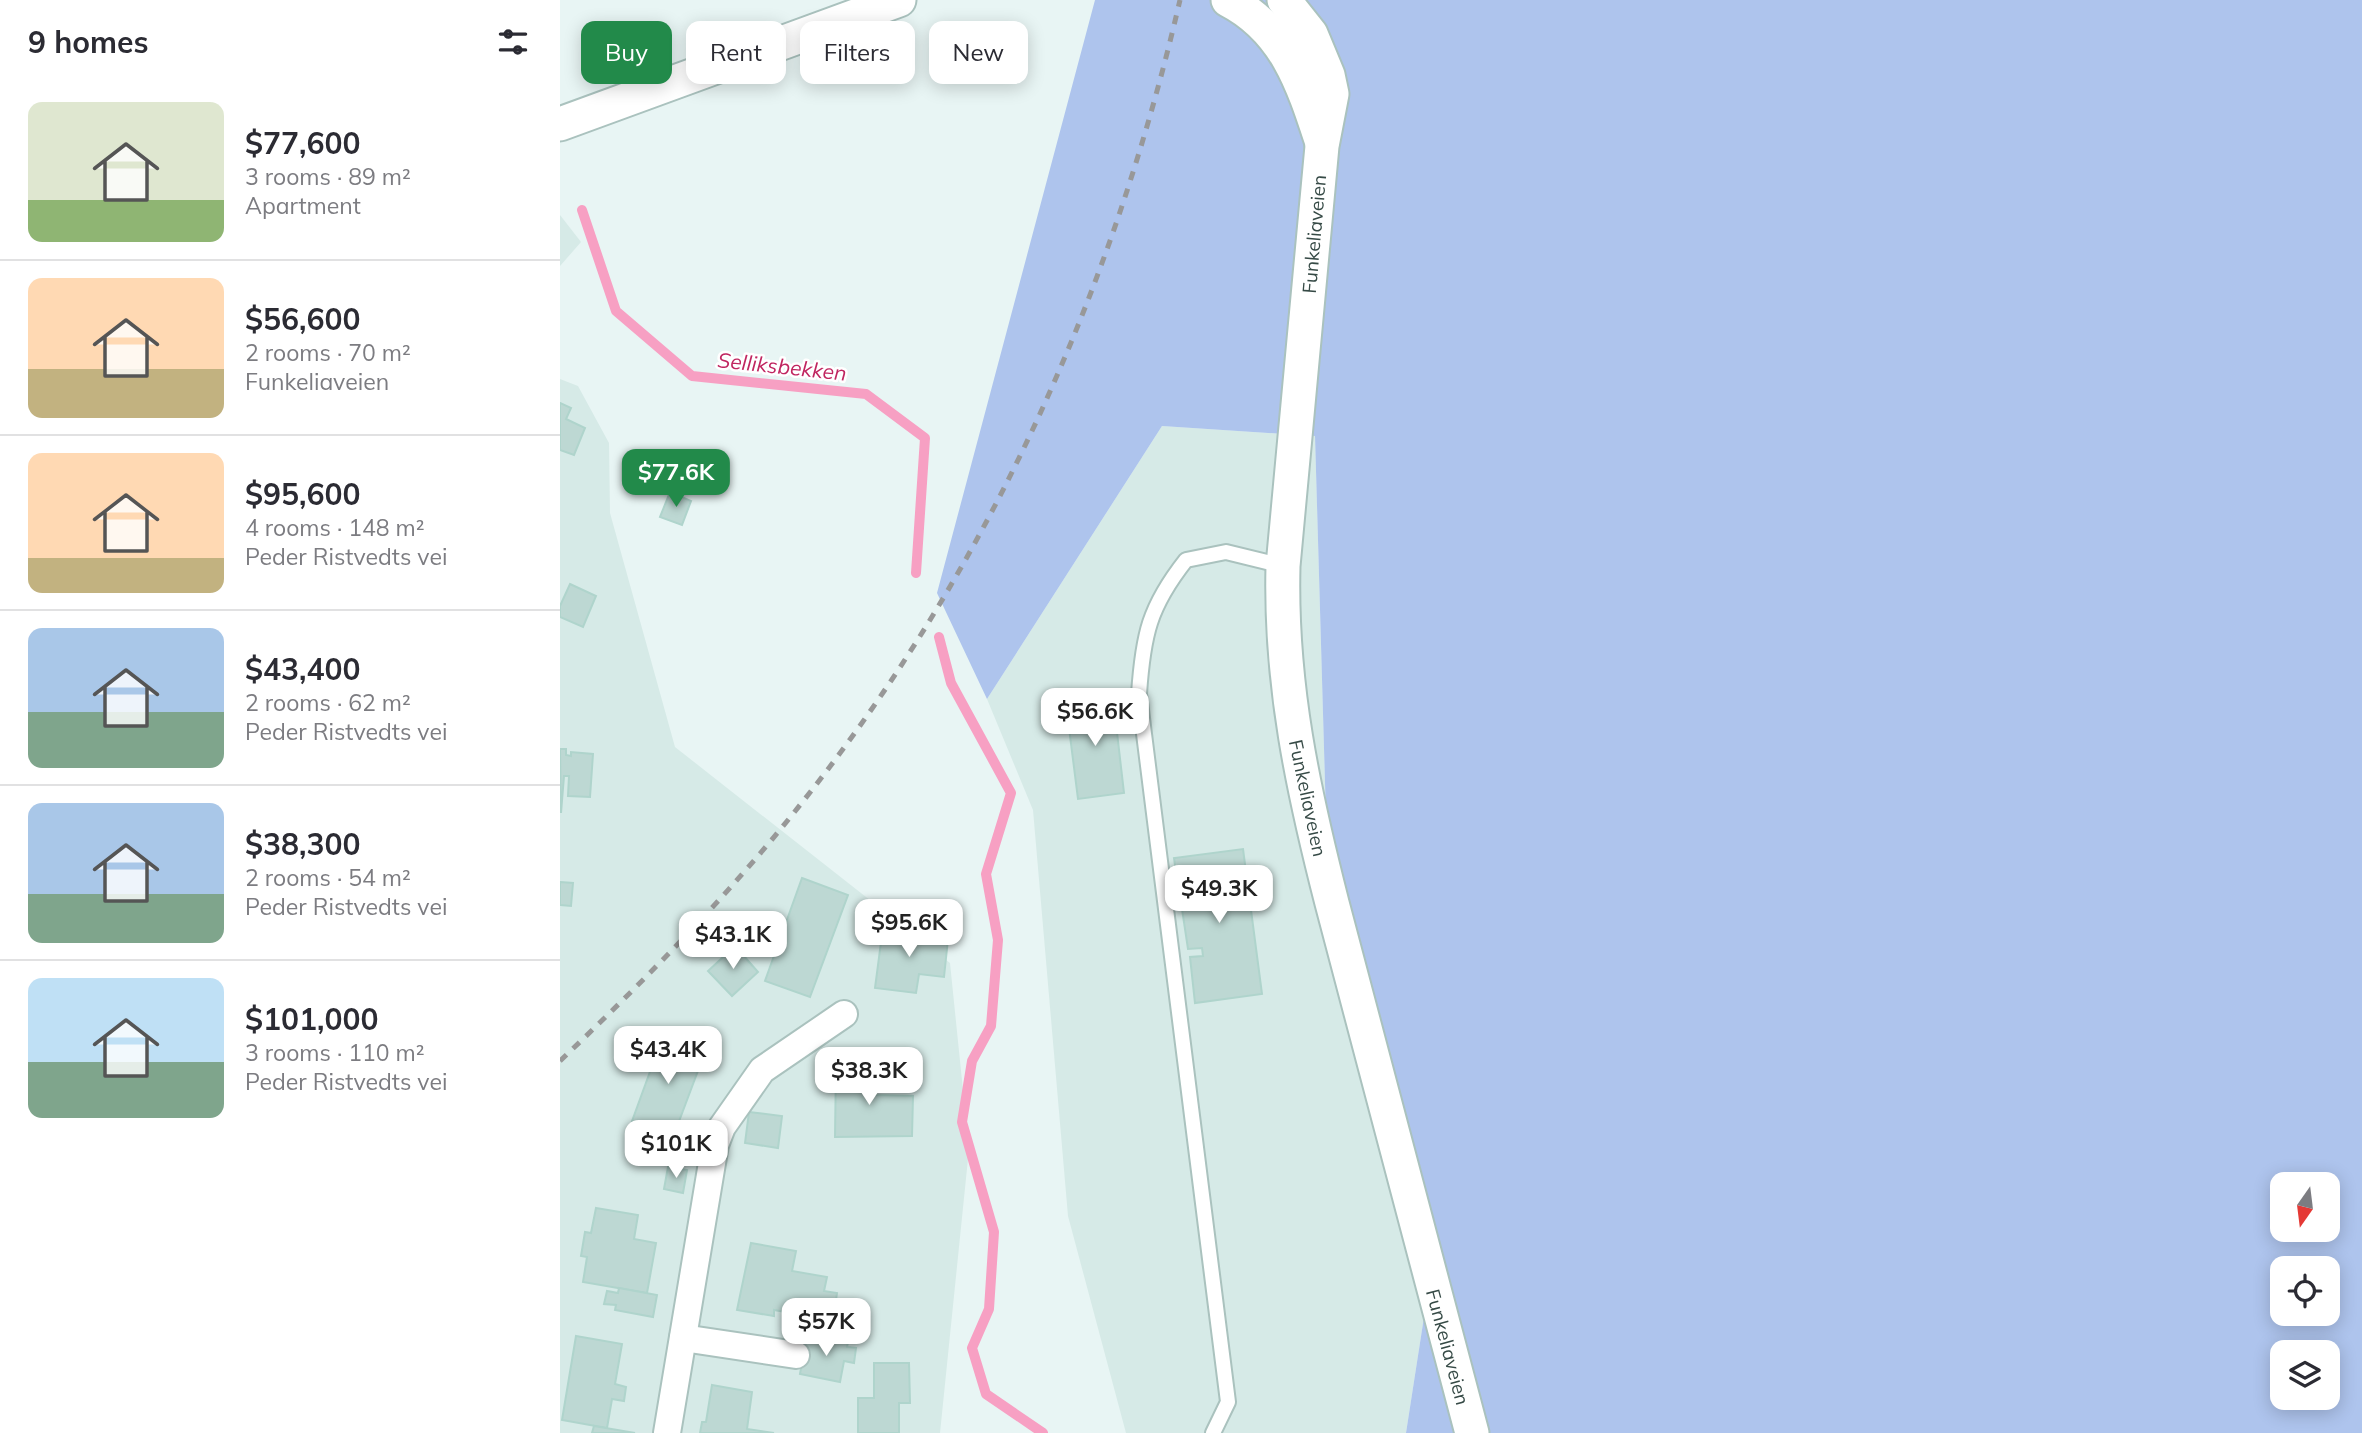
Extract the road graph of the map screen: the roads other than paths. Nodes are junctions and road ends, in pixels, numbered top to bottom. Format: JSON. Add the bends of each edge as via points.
{"nodes":[{"id":1,"x":1228,"y":0,"type":"edge"},
{"id":2,"x":1284,"y":0,"type":"edge"},
{"id":3,"x":878,"y":3,"type":"edge"},
{"id":4,"x":560,"y":124,"type":"edge"},
{"id":5,"x":1322,"y":145,"type":"junction"},
{"id":6,"x":1283,"y":566,"type":"junction"},
{"id":7,"x":844,"y":1014,"type":"dead end"},
{"id":8,"x":683,"y":1338,"type":"junction"},
{"id":9,"x":796,"y":1355,"type":"dead end"},
{"id":10,"x":667,"y":1433,"type":"edge"},
{"id":11,"x":1213,"y":1433,"type":"edge"},
{"id":12,"x":1472,"y":1433,"type":"edge"}],
"edges":[{"from":1,"to":5,"type":"street","name":"Funkeliaveien","via":[[1264,23],[1285,50],[1306,94]]},
{"from":2,"to":5,"type":"street","name":"Funkeliaveien","via":[[1311,34],[1328,75],[1332,93]]},
{"from":3,"to":4,"type":"street"},
{"from":5,"to":6,"type":"street","name":"Funkeliaveien"},
{"from":6,"to":11,"type":"lane","via":[[1226,552],[1186,560],[1163,590],[1143,640],[1139,694],[1228,1402]]},
{"from":6,"to":12,"type":"street","name":"Funkeliaveien","via":[[1290,716],[1310,818]]},
{"from":7,"to":8,"type":"street","via":[[762,1070],[722,1127],[715,1145]]},
{"from":8,"to":9,"type":"street"},
{"from":8,"to":10,"type":"street"}]}
